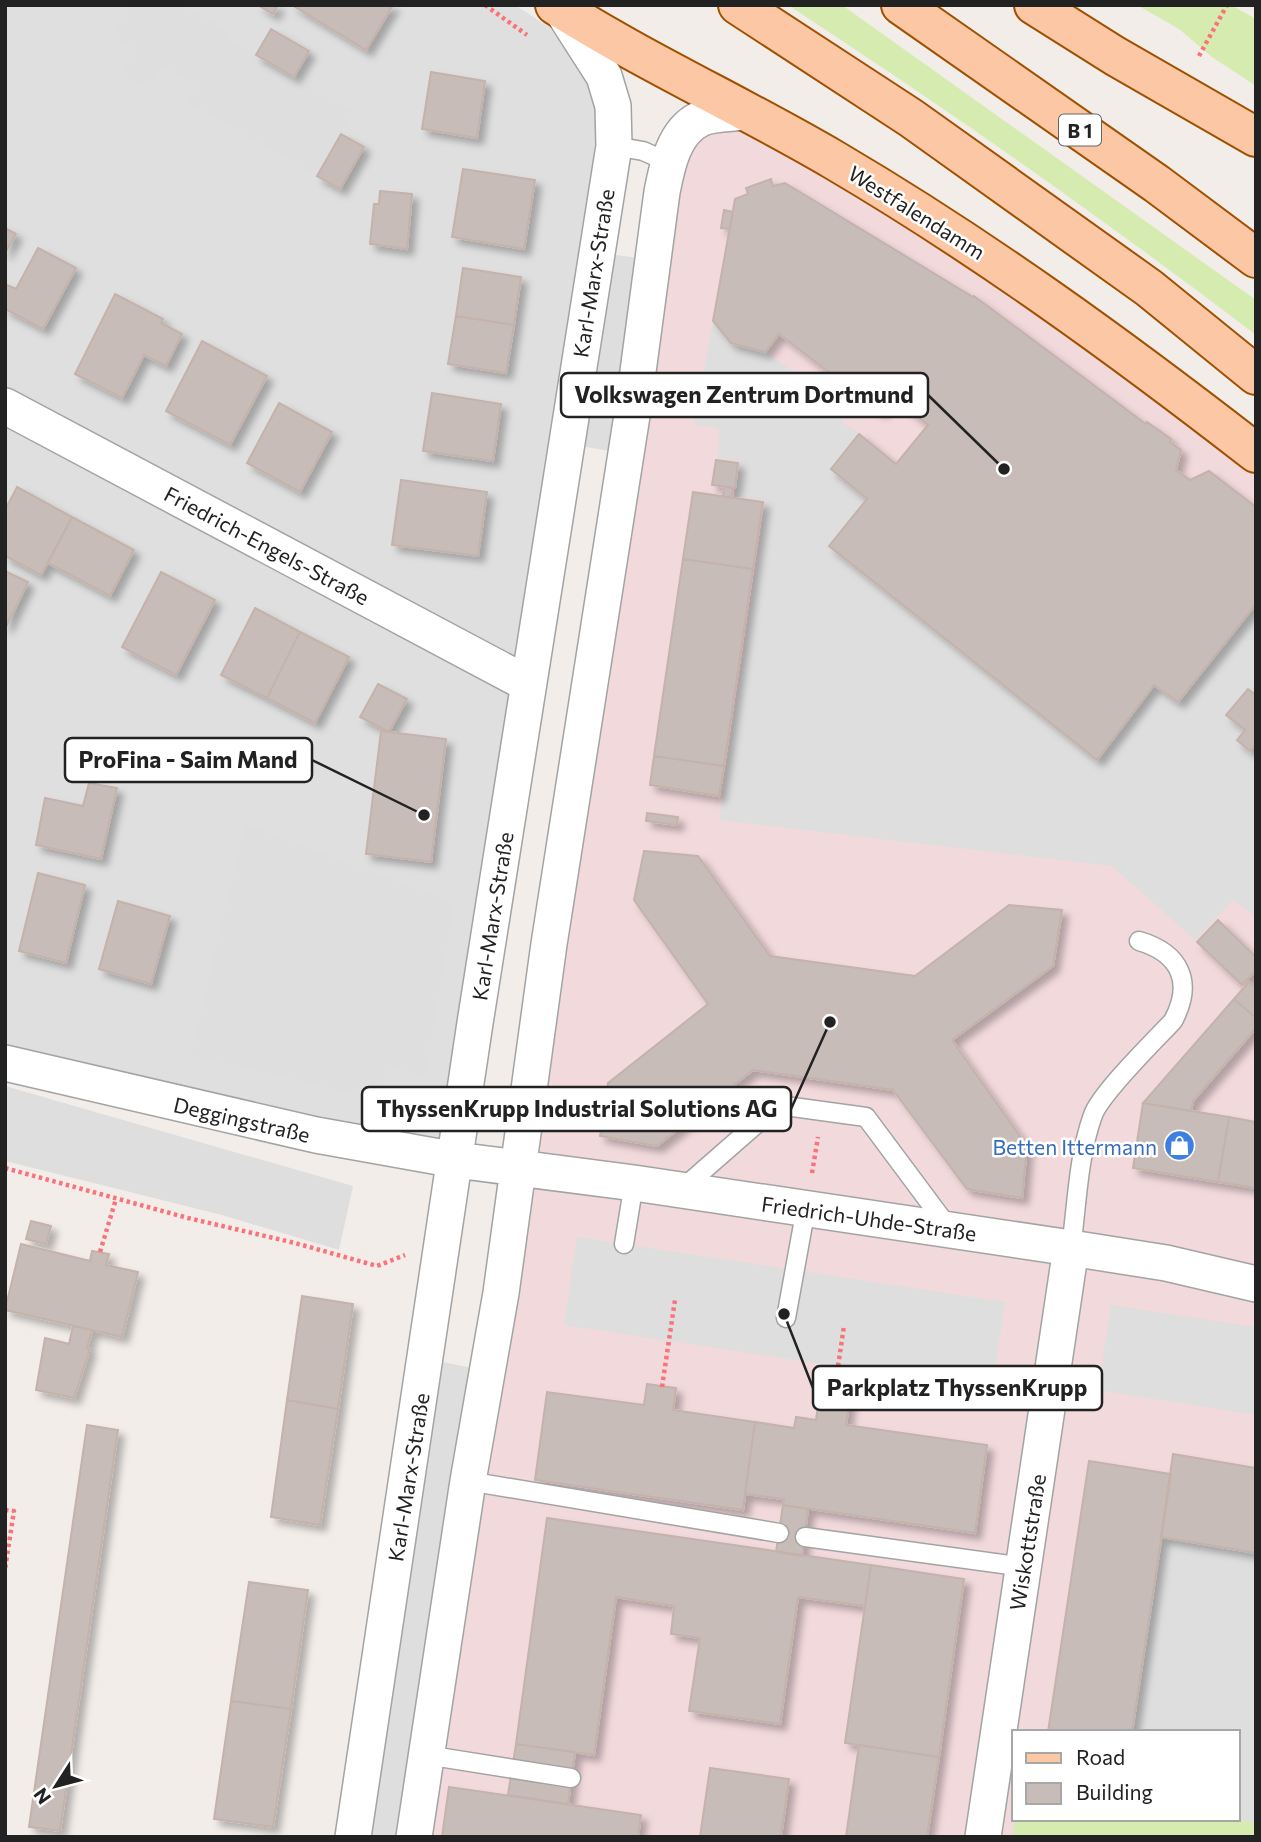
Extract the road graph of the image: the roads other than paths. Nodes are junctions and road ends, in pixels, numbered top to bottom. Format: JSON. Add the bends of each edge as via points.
{"nodes":[{"id":1,"x":738,"y":5,"type":"edge"},
{"id":2,"x":901,"y":5,"type":"edge"},
{"id":3,"x":1034,"y":5,"type":"edge"},
{"id":4,"x":558,"y":7,"type":"edge"},
{"id":5,"x":745,"y":112,"type":"junction"},
{"id":6,"x":1256,"y":137,"type":"edge"},
{"id":7,"x":614,"y":146,"type":"junction"},
{"id":8,"x":668,"y":162,"type":"junction"},
{"id":9,"x":1256,"y":258,"type":"edge"},
{"id":10,"x":1256,"y":375,"type":"edge"},
{"id":11,"x":5,"y":406,"type":"edge"},
{"id":12,"x":1256,"y":453,"type":"edge"},
{"id":13,"x":528,"y":684,"type":"junction"},
{"id":14,"x":1139,"y":941,"type":"dead end"},
{"id":15,"x":5,"y":1063,"type":"edge"},
{"id":16,"x":468,"y":1162,"type":"junction"},
{"id":17,"x":518,"y":1169,"type":"junction"},
{"id":18,"x":634,"y":1183,"type":"junction"},
{"id":19,"x":681,"y":1190,"type":"junction"},
{"id":20,"x":806,"y":1208,"type":"junction"},
{"id":21,"x":950,"y":1230,"type":"junction"},
{"id":22,"x":624,"y":1244,"type":"dead end"},
{"id":23,"x":1072,"y":1248,"type":"junction"},
{"id":24,"x":1256,"y":1284,"type":"edge"},
{"id":25,"x":786,"y":1318,"type":"dead end"},
{"id":26,"x":468,"y":1481,"type":"junction"},
{"id":27,"x":779,"y":1533,"type":"dead end"},
{"id":28,"x":804,"y":1537,"type":"dead end"},
{"id":29,"x":1024,"y":1567,"type":"junction"},
{"id":30,"x":426,"y":1755,"type":"junction"},
{"id":31,"x":1005,"y":1758,"type":"edge"},
{"id":32,"x":572,"y":1778,"type":"dead end"},
{"id":33,"x":353,"y":1837,"type":"edge"},
{"id":34,"x":414,"y":1837,"type":"edge"},
{"id":35,"x":983,"y":1837,"type":"edge"}],
"edges":[{"from":1,"to":10,"type":"main road","via":[[934,134],[1149,288]]},
{"from":2,"to":9,"type":"main road","number":"B 1"},
{"from":3,"to":6,"type":"main road"},
{"from":4,"to":5,"type":"main road","name":"Westfalendamm"},
{"from":4,"to":7,"type":"street","name":"Karl-Marx-Straße","via":[[604,76],[613,106]]},
{"from":5,"to":8,"type":"street","via":[[701,118],[683,132]]},
{"from":5,"to":12,"type":"main road","name":"Westfalendamm","via":[[959,237],[1085,324]]},
{"from":7,"to":8,"type":"lane"},
{"from":7,"to":13,"type":"street","name":"Karl-Marx-Straße"},
{"from":8,"to":17,"type":"street"},
{"from":11,"to":13,"type":"street","name":"Friedrich-Engels-Straße"},
{"from":13,"to":16,"type":"street","name":"Karl-Marx-Straße"},
{"from":14,"to":23,"type":"lane","via":[[1154,945],[1177,966],[1182,979],[1180,1007],[1094,1113]]},
{"from":15,"to":16,"type":"street","name":"Deggingstraße","via":[[316,1136]]},
{"from":16,"to":17,"type":"street","name":"Friedrich-Uhde-Straße"},
{"from":16,"to":33,"type":"street","name":"Karl-Marx-Straße","via":[[444,1238]]},
{"from":17,"to":18,"type":"street","name":"Friedrich-Uhde-Straße"},
{"from":17,"to":26,"type":"street"},
{"from":18,"to":19,"type":"street","name":"Friedrich-Uhde-Straße"},
{"from":18,"to":22,"type":"lane"},
{"from":19,"to":20,"type":"street","name":"Friedrich-Uhde-Straße"},
{"from":19,"to":21,"type":"lane","via":[[778,1105],[866,1117]]},
{"from":20,"to":21,"type":"street","name":"Friedrich-Uhde-Straße"},
{"from":20,"to":25,"type":"lane"},
{"from":21,"to":23,"type":"street","name":"Friedrich-Uhde-Straße"},
{"from":23,"to":24,"type":"street","name":"Friedrich-Uhde-Straße"},
{"from":23,"to":29,"type":"street","name":"Wiskottstraße"},
{"from":26,"to":27,"type":"lane"},
{"from":26,"to":30,"type":"street"},
{"from":28,"to":29,"type":"lane"},
{"from":29,"to":31,"type":"street","name":"Wiskottstraße"},
{"from":30,"to":32,"type":"lane"},
{"from":30,"to":34,"type":"street"},
{"from":31,"to":35,"type":"street","name":"Wiskottstraße"}]}
